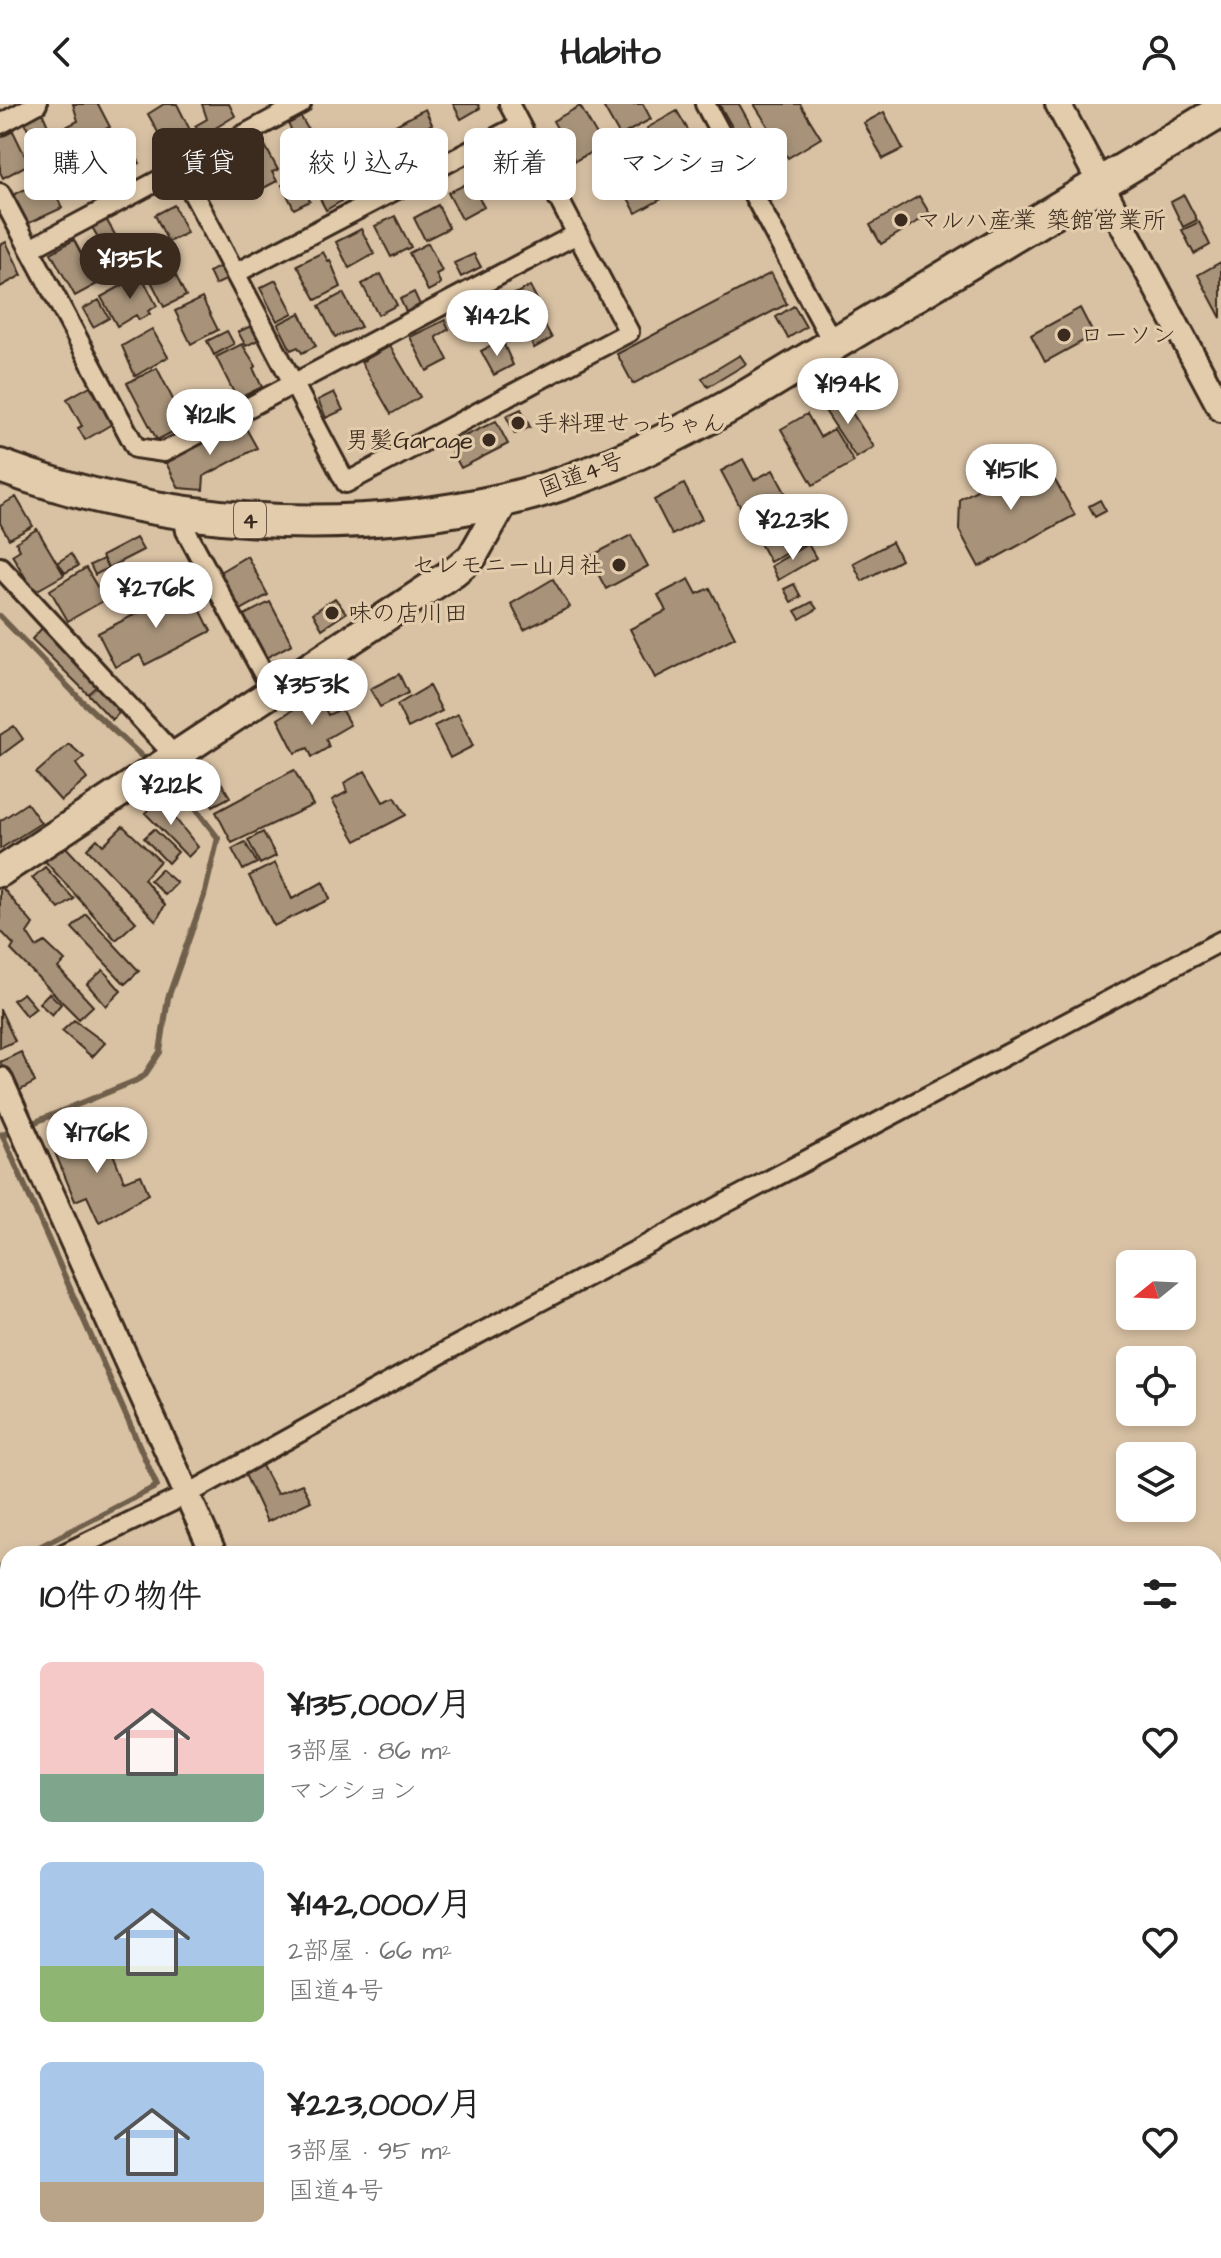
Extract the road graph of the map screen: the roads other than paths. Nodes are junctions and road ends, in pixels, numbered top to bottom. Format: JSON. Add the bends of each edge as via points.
{"nodes":[{"id":1,"x":37,"y":104,"type":"edge"},
{"id":2,"x":301,"y":104,"type":"edge"},
{"id":3,"x":509,"y":104,"type":"edge"},
{"id":4,"x":705,"y":104,"type":"edge"},
{"id":5,"x":1058,"y":104,"type":"edge"},
{"id":6,"x":1221,"y":111,"type":"edge"},
{"id":7,"x":0,"y":124,"type":"edge"},
{"id":8,"x":520,"y":125,"type":"junction"},
{"id":9,"x":256,"y":128,"type":"edge"},
{"id":10,"x":1101,"y":182,"type":"junction"},
{"id":11,"x":152,"y":184,"type":"edge"},
{"id":12,"x":0,"y":193,"type":"edge"},
{"id":13,"x":197,"y":200,"type":"edge"},
{"id":14,"x":577,"y":234,"type":"junction"},
{"id":15,"x":30,"y":249,"type":"junction"},
{"id":16,"x":236,"y":273,"type":"junction"},
{"id":17,"x":834,"y":345,"type":"junction"},
{"id":18,"x":294,"y":385,"type":"junction"},
{"id":19,"x":1221,"y":409,"type":"edge"},
{"id":20,"x":0,"y":466,"type":"edge"},
{"id":21,"x":505,"y":499,"type":"junction"},
{"id":22,"x":183,"y":513,"type":"junction"},
{"id":23,"x":0,"y":567,"type":"edge"},
{"id":24,"x":272,"y":690,"type":"junction"},
{"id":25,"x":161,"y":764,"type":"junction"},
{"id":26,"x":0,"y":872,"type":"edge"},
{"id":27,"x":1221,"y":941,"type":"edge"},
{"id":28,"x":0,"y":1080,"type":"edge"},
{"id":29,"x":188,"y":1494,"type":"junction"},
{"id":30,"x":80,"y":1546,"type":"edge"},
{"id":31,"x":211,"y":1546,"type":"edge"}],
"edges":[{"from":1,"to":7,"type":"street"},
{"from":2,"to":9,"type":"street"},
{"from":3,"to":8,"type":"street"},
{"from":4,"to":17,"type":"street"},
{"from":5,"to":10,"type":"street"},
{"from":6,"to":10,"type":"highway","name":"国道4号","number":"4"},
{"from":8,"to":14,"type":"street"},
{"from":8,"to":16,"type":"street"},
{"from":10,"to":17,"type":"highway","name":"国道4号","number":"4"},
{"from":10,"to":19,"type":"street"},
{"from":11,"to":15,"type":"street"},
{"from":12,"to":15,"type":"street"},
{"from":13,"to":16,"type":"street"},
{"from":14,"to":18,"type":"street"},
{"from":14,"to":18,"type":"street","via":[[629,332],[346,483]]},
{"from":15,"to":18,"type":"street","via":[[136,448],[164,452]]},
{"from":16,"to":18,"type":"street"},
{"from":17,"to":21,"type":"highway","name":"国道4号","number":"4","via":[[666,441],[595,471]]},
{"from":20,"to":22,"type":"highway","name":"国道4号","number":"4","via":[[71,489]]},
{"from":21,"to":22,"type":"highway","name":"国道4号","number":"4","via":[[330,521]]},
{"from":21,"to":24,"type":"main road","via":[[472,557],[455,571]]},
{"from":22,"to":24,"type":"street","via":[[186,531]]},
{"from":23,"to":25,"type":"street"},
{"from":24,"to":25,"type":"main road"},
{"from":25,"to":26,"type":"main road"},
{"from":27,"to":29,"type":"street","via":[[448,1350]]},
{"from":28,"to":29,"type":"street"},
{"from":29,"to":30,"type":"street"},
{"from":29,"to":31,"type":"street"}]}
